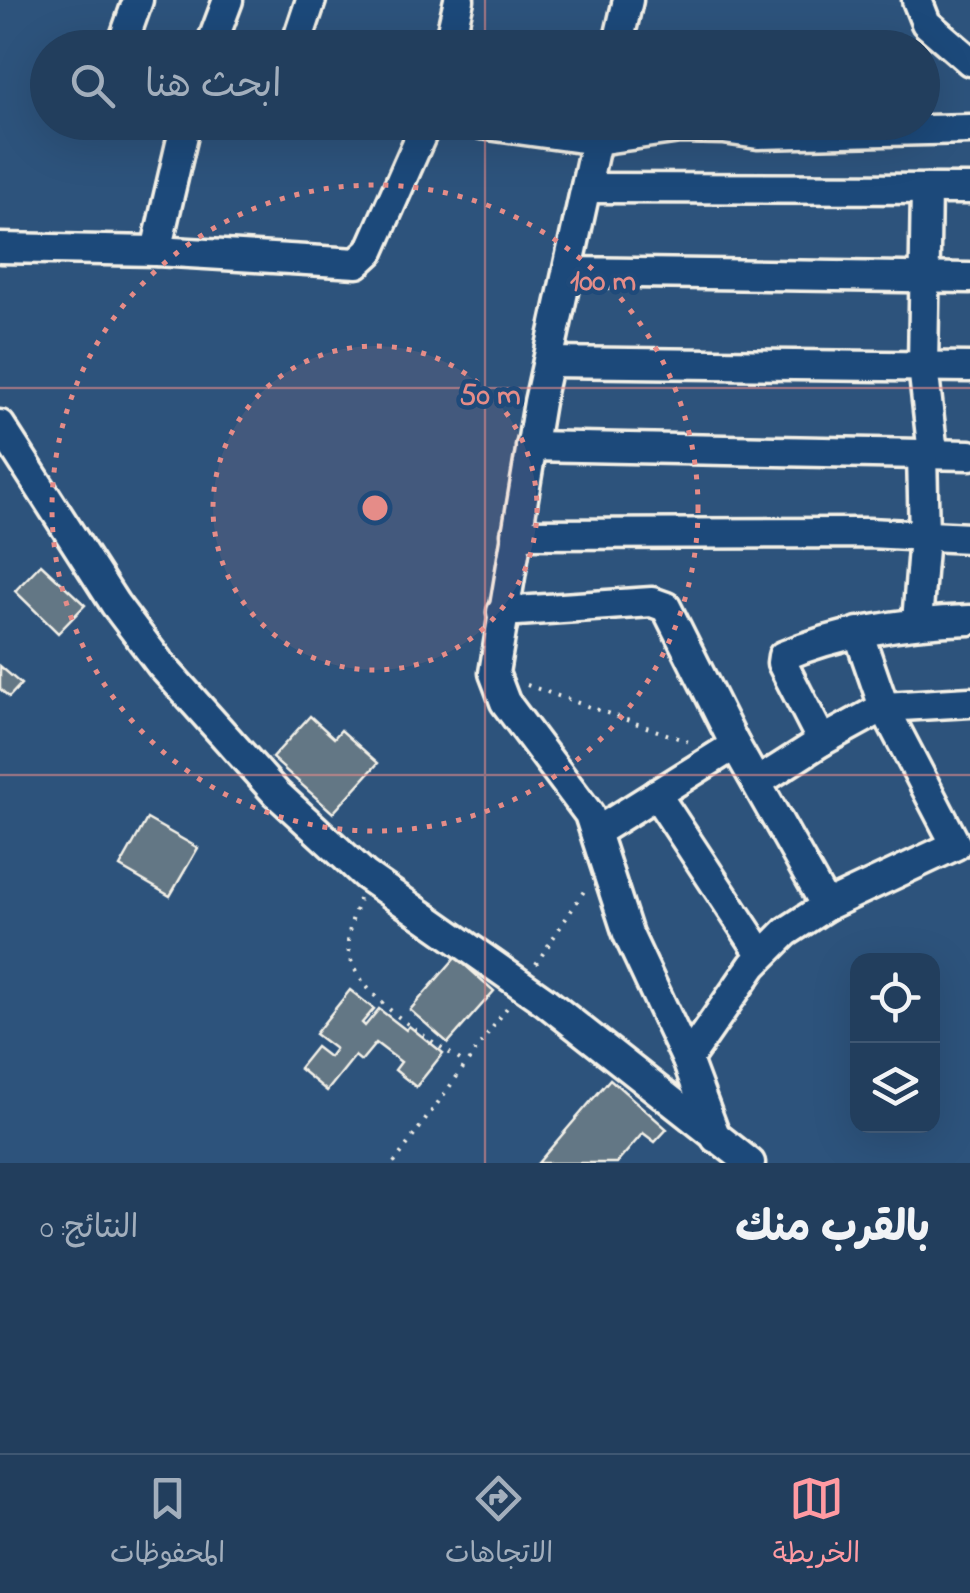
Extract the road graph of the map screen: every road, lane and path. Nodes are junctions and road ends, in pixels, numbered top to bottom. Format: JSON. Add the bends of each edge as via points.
{"nodes":[{"id":1,"x":228,"y":0,"type":"edge"},
{"id":2,"x":311,"y":0,"type":"edge"},
{"id":3,"x":459,"y":0,"type":"edge"},
{"id":4,"x":628,"y":0,"type":"edge"},
{"id":5,"x":917,"y":0,"type":"edge"},
{"id":6,"x":129,"y":2,"type":"edge"},
{"id":7,"x":125,"y":30,"type":"edge"},
{"id":8,"x":217,"y":30,"type":"edge"},
{"id":9,"x":301,"y":30,"type":"edge"},
{"id":10,"x":452,"y":30,"type":"edge"},
{"id":11,"x":621,"y":30,"type":"edge"},
{"id":12,"x":933,"y":30,"type":"edge"},
{"id":13,"x":940,"y":36,"type":"edge"},
{"id":14,"x":970,"y":61,"type":"edge"},
{"id":15,"x":970,"y":128,"type":"edge"},
{"id":16,"x":940,"y":129,"type":"edge"},
{"id":17,"x":182,"y":140,"type":"edge"},
{"id":18,"x":418,"y":140,"type":"edge"},
{"id":19,"x":596,"y":140,"type":"edge"},
{"id":20,"x":586,"y":188,"type":"junction"},
{"id":21,"x":926,"y":188,"type":"junction"},
{"id":22,"x":970,"y":189,"type":"edge"},
{"id":23,"x":0,"y":248,"type":"edge"},
{"id":24,"x":156,"y":250,"type":"junction"},
{"id":25,"x":568,"y":272,"type":"junction"},
{"id":26,"x":922,"y":277,"type":"junction"},
{"id":27,"x":970,"y":278,"type":"edge"},
{"id":28,"x":548,"y":362,"type":"junction"},
{"id":29,"x":923,"y":366,"type":"junction"},
{"id":30,"x":970,"y":367,"type":"edge"},
{"id":31,"x":0,"y":426,"type":"edge"},
{"id":32,"x":531,"y":446,"type":"junction"},
{"id":33,"x":928,"y":454,"type":"junction"},
{"id":34,"x":970,"y":455,"type":"edge"},
{"id":35,"x":516,"y":534,"type":"junction"},
{"id":36,"x":924,"y":536,"type":"junction"},
{"id":37,"x":970,"y":538,"type":"edge"},
{"id":38,"x":502,"y":612,"type":"junction"},
{"id":39,"x":970,"y":620,"type":"edge"},
{"id":40,"x":917,"y":622,"type":"junction"},
{"id":41,"x":858,"y":632,"type":"junction"},
{"id":42,"x":494,"y":674,"type":"junction"},
{"id":43,"x":970,"y":702,"type":"edge"},
{"id":44,"x":884,"y":707,"type":"junction"},
{"id":45,"x":822,"y":741,"type":"junction"},
{"id":46,"x":728,"y":749,"type":"junction"},
{"id":47,"x":758,"y":782,"type":"junction"},
{"id":48,"x":656,"y":794,"type":"junction"},
{"id":49,"x":963,"y":845,"type":"edge"},
{"id":50,"x":601,"y":846,"type":"junction"},
{"id":51,"x":365,"y":875,"type":"junction"},
{"id":52,"x":826,"y":906,"type":"junction"},
{"id":53,"x":762,"y":955,"type":"junction"},
{"id":54,"x":522,"y":986,"type":"junction"},
{"id":55,"x":687,"y":1060,"type":"junction"},
{"id":56,"x":467,"y":1065,"type":"junction"},
{"id":57,"x":716,"y":1138,"type":"junction"},
{"id":58,"x":394,"y":1163,"type":"edge"},
{"id":59,"x":750,"y":1163,"type":"edge"}],
"edges":[{"from":1,"to":8,"type":"street"},
{"from":2,"to":9,"type":"street"},
{"from":3,"to":10,"type":"street"},
{"from":4,"to":11,"type":"street"},
{"from":5,"to":12,"type":"street"},
{"from":6,"to":7,"type":"street"},
{"from":13,"to":14,"type":"street"},
{"from":15,"to":16,"type":"street"},
{"from":17,"to":24,"type":"street"},
{"from":18,"to":24,"type":"street","via":[[370,251],[357,263]]},
{"from":19,"to":20,"type":"street"},
{"from":20,"to":21,"type":"street"},
{"from":20,"to":25,"type":"street"},
{"from":21,"to":22,"type":"street"},
{"from":21,"to":26,"type":"street"},
{"from":23,"to":24,"type":"street"},
{"from":25,"to":26,"type":"street"},
{"from":25,"to":28,"type":"street"},
{"from":26,"to":27,"type":"street"},
{"from":26,"to":29,"type":"street"},
{"from":28,"to":29,"type":"street"},
{"from":28,"to":32,"type":"street"},
{"from":29,"to":30,"type":"street"},
{"from":29,"to":33,"type":"street"},
{"from":31,"to":51,"type":"street","via":[[161,665],[276,792]]},
{"from":32,"to":33,"type":"street"},
{"from":32,"to":35,"type":"street"},
{"from":33,"to":34,"type":"street"},
{"from":33,"to":36,"type":"street"},
{"from":35,"to":36,"type":"street"},
{"from":35,"to":38,"type":"street"},
{"from":36,"to":37,"type":"street"},
{"from":36,"to":40,"type":"street"},
{"from":38,"to":42,"type":"street"},
{"from":38,"to":46,"type":"street","via":[[652,602],[666,607]]},
{"from":39,"to":40,"type":"street"},
{"from":40,"to":41,"type":"street"},
{"from":41,"to":44,"type":"street"},
{"from":41,"to":45,"type":"street","via":[[781,659]]},
{"from":42,"to":46,"type":"path"},
{"from":42,"to":50,"type":"street","via":[[505,702],[578,795]]},
{"from":43,"to":44,"type":"street"},
{"from":44,"to":45,"type":"street"},
{"from":44,"to":49,"type":"street"},
{"from":45,"to":47,"type":"street"},
{"from":46,"to":47,"type":"street"},
{"from":46,"to":48,"type":"street"},
{"from":47,"to":52,"type":"street"},
{"from":48,"to":50,"type":"street"},
{"from":48,"to":53,"type":"street"},
{"from":49,"to":52,"type":"street"},
{"from":50,"to":54,"type":"path"},
{"from":50,"to":55,"type":"street","via":[[628,934]]},
{"from":51,"to":54,"type":"street"},
{"from":51,"to":56,"type":"path","via":[[348,951],[359,979]]},
{"from":52,"to":53,"type":"street"},
{"from":53,"to":55,"type":"street"},
{"from":54,"to":56,"type":"path"},
{"from":54,"to":57,"type":"street"},
{"from":55,"to":57,"type":"street"},
{"from":56,"to":58,"type":"path"},
{"from":57,"to":59,"type":"street"}]}
